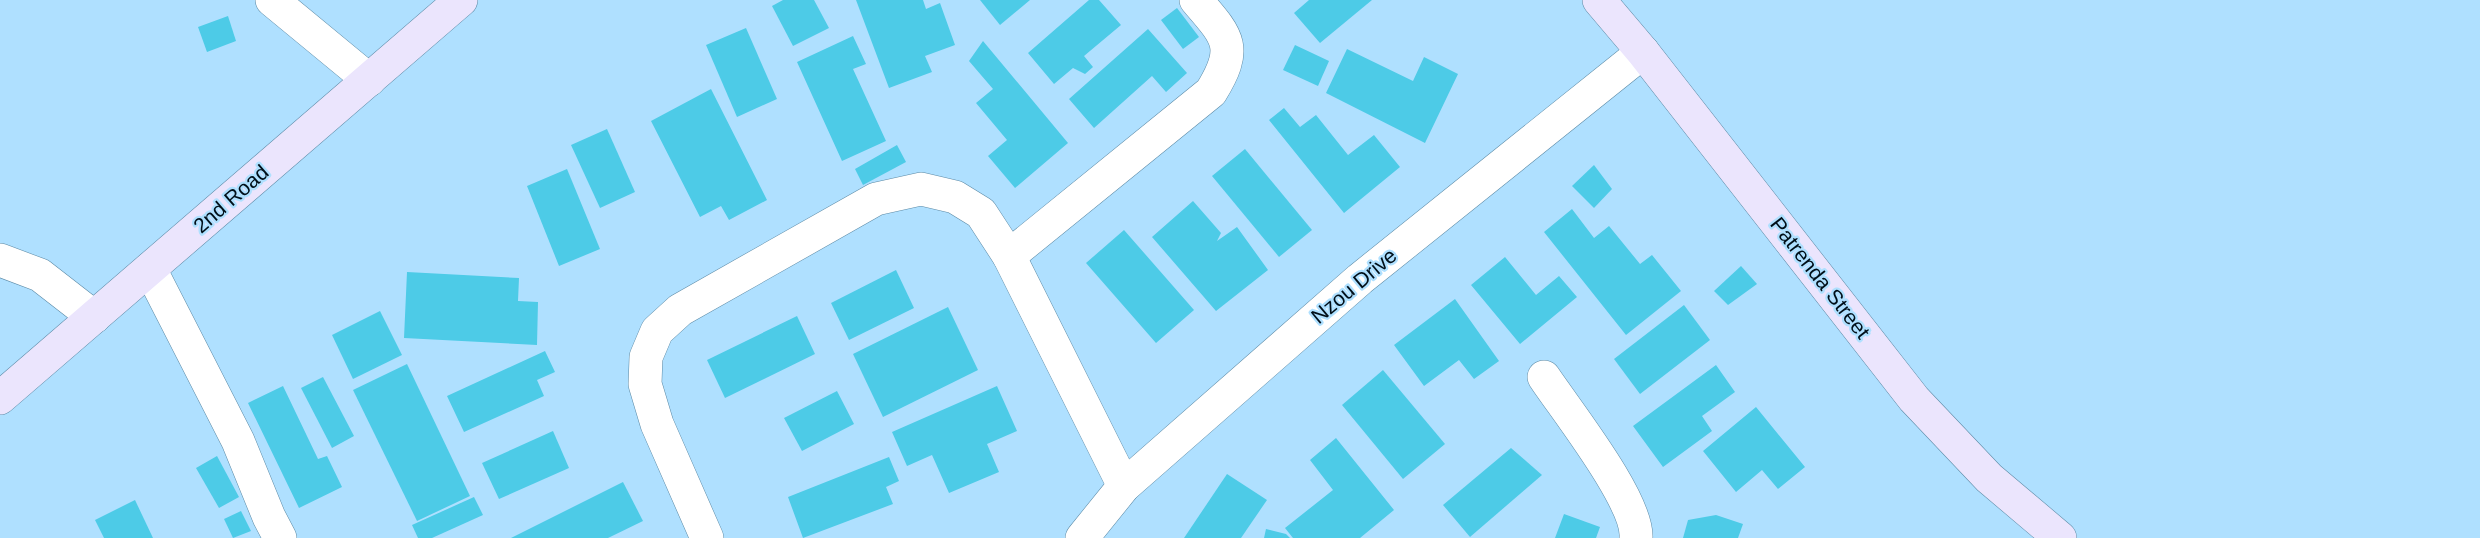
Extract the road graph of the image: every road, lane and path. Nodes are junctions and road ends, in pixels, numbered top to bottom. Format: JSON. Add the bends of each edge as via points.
{"nodes":[{"id":1,"x":272,"y":0,"type":"edge"},
{"id":2,"x":461,"y":0,"type":"edge"},
{"id":3,"x":1196,"y":0,"type":"edge"},
{"id":4,"x":1599,"y":0,"type":"edge"},
{"id":5,"x":1643,"y":51,"type":"junction"},
{"id":6,"x":369,"y":80,"type":"junction"},
{"id":7,"x":1009,"y":256,"type":"junction"},
{"id":8,"x":0,"y":260,"type":"edge"},
{"id":9,"x":150,"y":269,"type":"junction"},
{"id":10,"x":94,"y":317,"type":"junction"},
{"id":11,"x":1544,"y":377,"type":"dead end"},
{"id":12,"x":0,"y":398,"type":"edge"},
{"id":13,"x":1124,"y":486,"type":"junction"},
{"id":14,"x":280,"y":538,"type":"edge"},
{"id":15,"x":707,"y":538,"type":"edge"},
{"id":16,"x":1082,"y":538,"type":"edge"},
{"id":17,"x":1636,"y":538,"type":"edge"},
{"id":18,"x":2060,"y":538,"type":"edge"}],
"edges":[{"from":1,"to":6,"type":"street"},
{"from":2,"to":6,"type":"street","name":"2nd Road"},
{"from":3,"to":7,"type":"street","via":[[1221,28],[1228,46],[1224,71],[1211,92]]},
{"from":4,"to":5,"type":"street","name":"Patrenda Street"},
{"from":5,"to":13,"type":"street","name":"Nzou Drive","via":[[1360,279]]},
{"from":5,"to":18,"type":"street","name":"Patrenda Street","via":[[1914,399],[1989,478]]},
{"from":6,"to":9,"type":"street","name":"2nd Road"},
{"from":7,"to":13,"type":"street"},
{"from":7,"to":15,"type":"street","via":[[981,213],[955,197],[921,189],[876,199],[680,310],[657,331],[646,357],[645,384],[657,424]]},
{"from":8,"to":10,"type":"street","via":[[40,275]]},
{"from":9,"to":10,"type":"street","name":"2nd Road"},
{"from":9,"to":14,"type":"street","via":[[238,441]]},
{"from":10,"to":12,"type":"street","name":"2nd Road"},
{"from":11,"to":17,"type":"street","via":[[1620,489],[1637,527]]},
{"from":13,"to":16,"type":"street","name":"Nzou Drive"}]}
